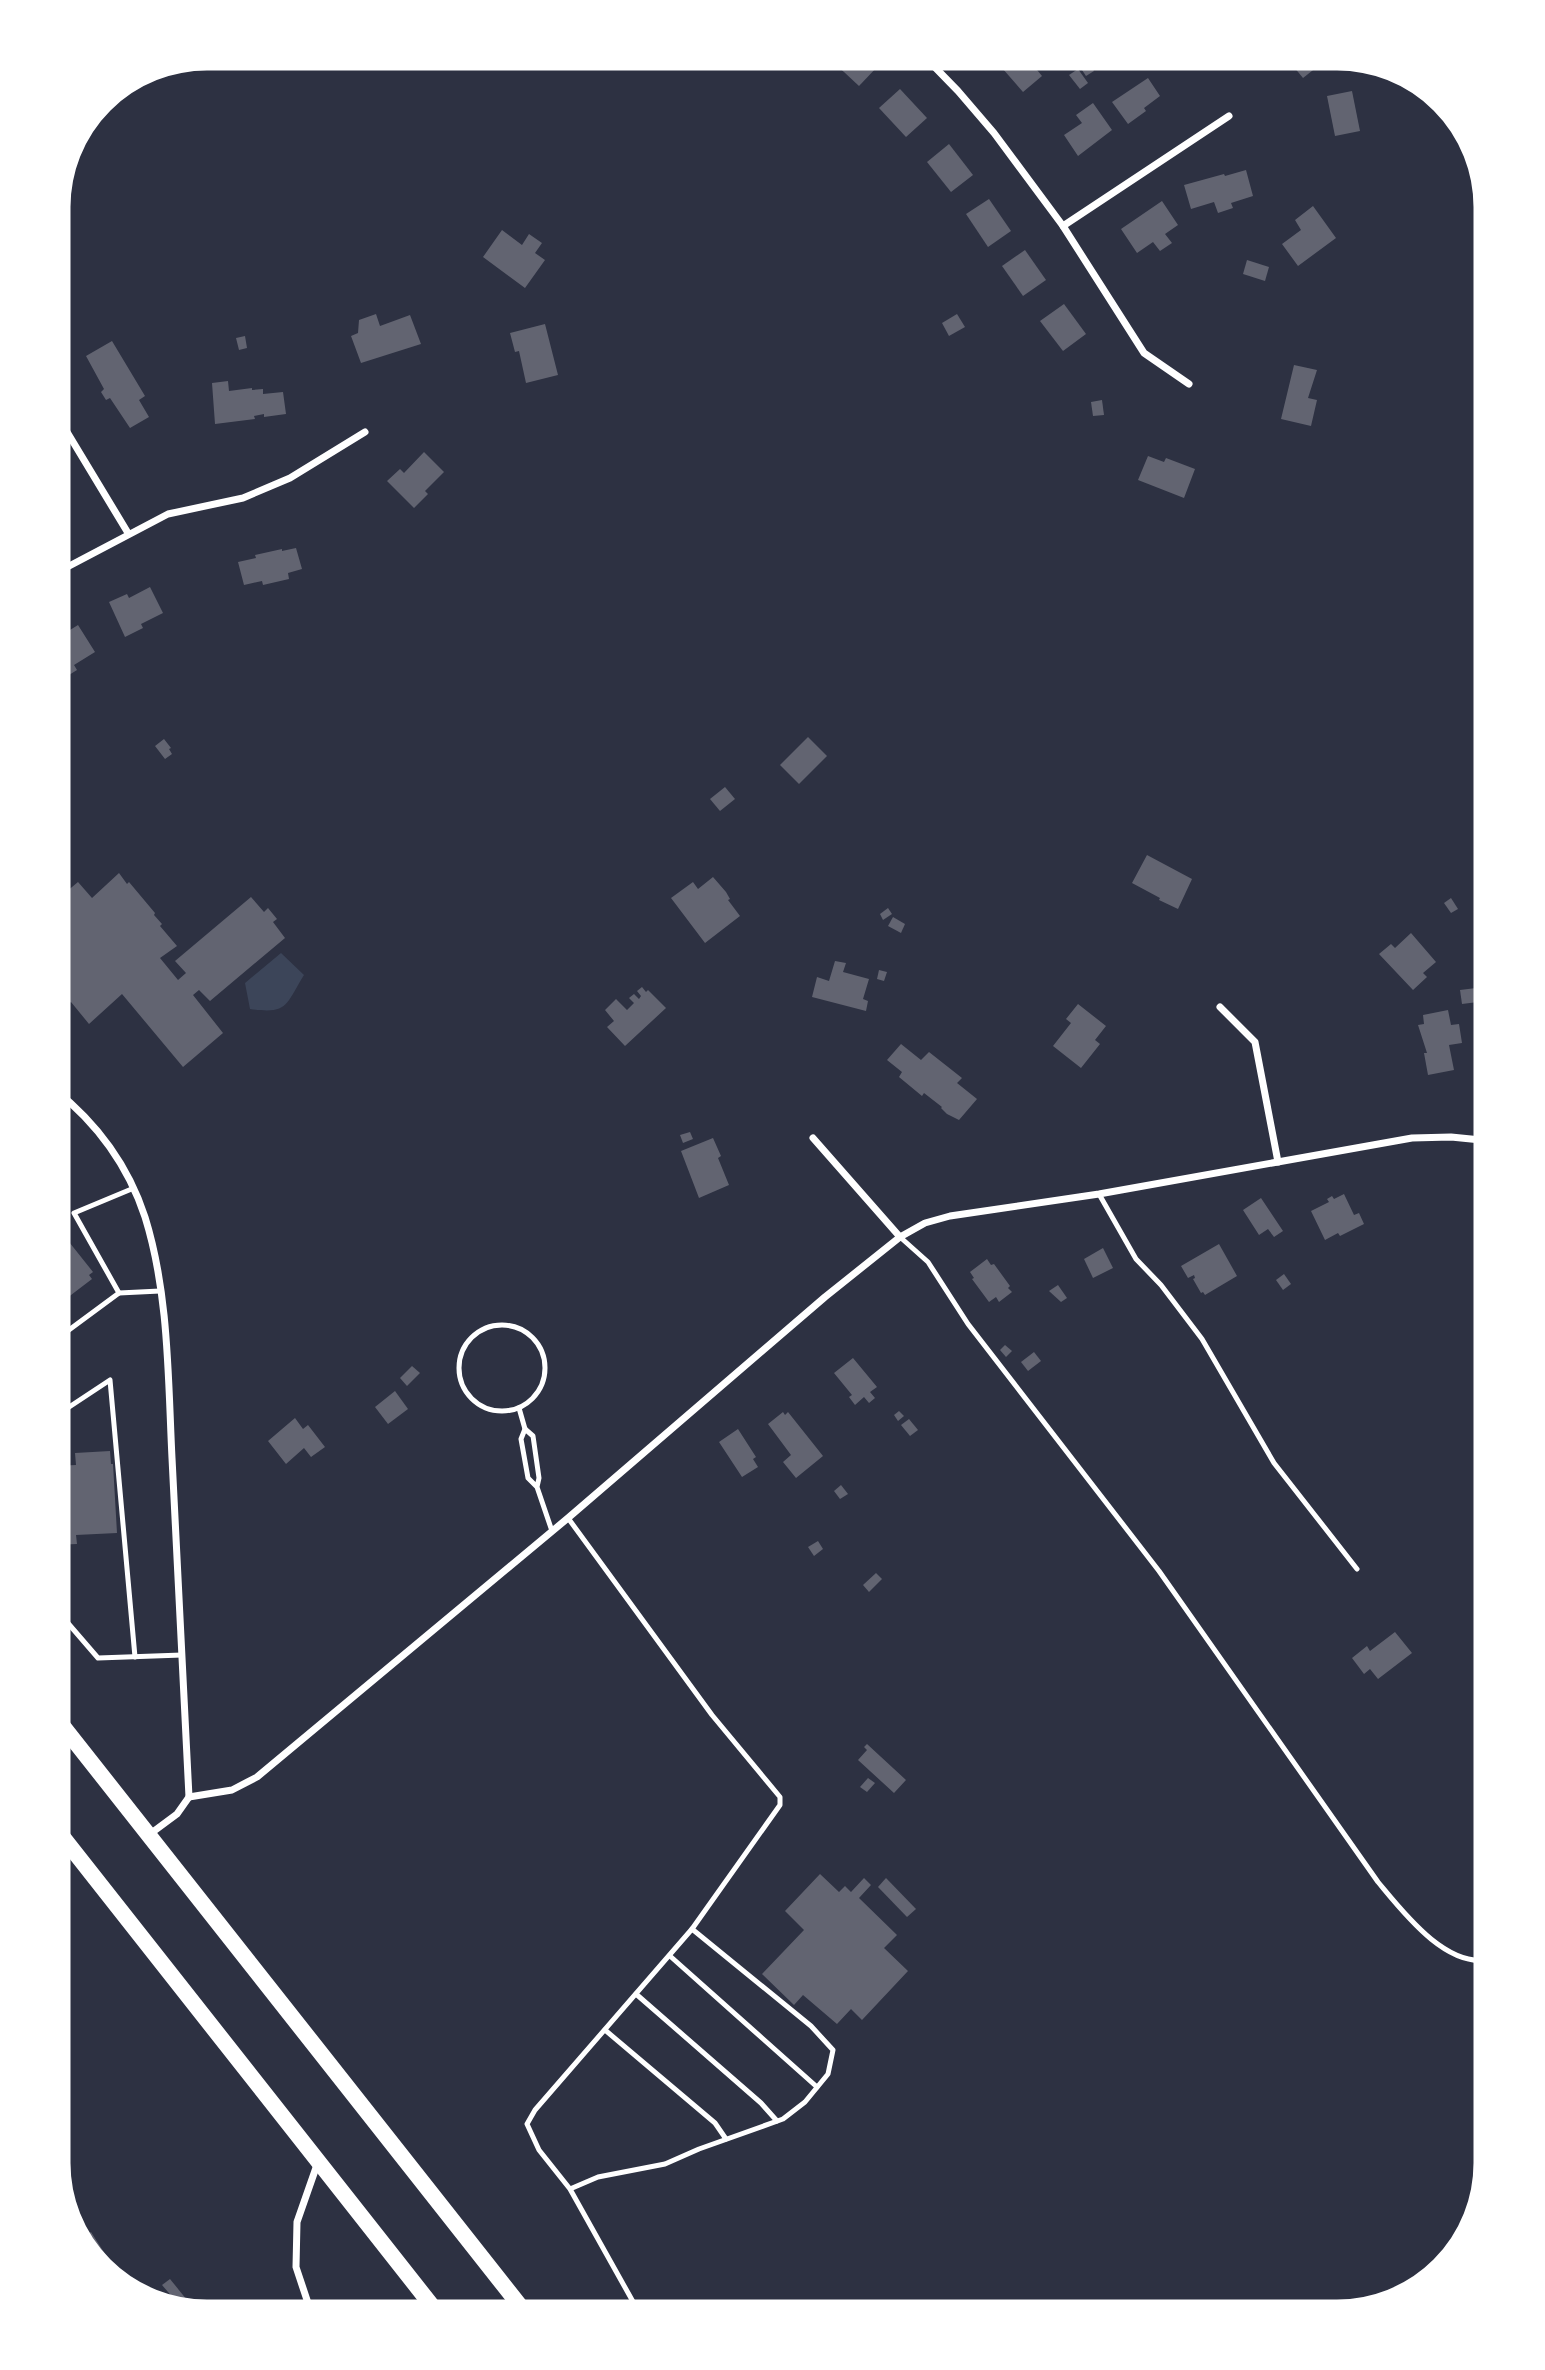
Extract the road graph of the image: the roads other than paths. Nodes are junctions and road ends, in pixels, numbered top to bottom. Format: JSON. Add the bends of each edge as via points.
{"nodes":[{"id":1,"x":934,"y":67,"type":"edge"},
{"id":2,"x":1229,"y":116,"type":"dead end"},
{"id":3,"x":1063,"y":226,"type":"junction"},
{"id":4,"x":1189,"y":384,"type":"dead end"},
{"id":5,"x":67,"y":432,"type":"edge"},
{"id":6,"x":365,"y":432,"type":"dead end"},
{"id":7,"x":128,"y":533,"type":"junction"},
{"id":8,"x":67,"y":567,"type":"edge"},
{"id":9,"x":1220,"y":1007,"type":"dead end"},
{"id":10,"x":67,"y":1100,"type":"edge"},
{"id":11,"x":813,"y":1138,"type":"dead end"},
{"id":12,"x":1478,"y":1140,"type":"edge"},
{"id":13,"x":1278,"y":1162,"type":"junction"},
{"id":14,"x":134,"y":1188,"type":"junction"},
{"id":15,"x":1099,"y":1194,"type":"junction"},
{"id":16,"x":901,"y":1237,"type":"junction"},
{"id":17,"x":160,"y":1291,"type":"junction"},
{"id":18,"x":119,"y":1293,"type":"junction"},
{"id":19,"x":66,"y":1332,"type":"edge"},
{"id":20,"x":519,"y":1408,"type":"junction"},
{"id":21,"x":66,"y":1409,"type":"edge"},
{"id":22,"x":525,"y":1429,"type":"junction"},
{"id":23,"x":537,"y":1487,"type":"junction"},
{"id":24,"x":568,"y":1518,"type":"junction"},
{"id":25,"x":552,"y":1531,"type":"junction"},
{"id":26,"x":1357,"y":1570,"type":"dead end"},
{"id":27,"x":66,"y":1621,"type":"edge"},
{"id":28,"x":182,"y":1654,"type":"junction"},
{"id":29,"x":135,"y":1657,"type":"junction"},
{"id":30,"x":66,"y":1730,"type":"edge"},
{"id":31,"x":189,"y":1797,"type":"junction"},
{"id":32,"x":150,"y":1834,"type":"junction"},
{"id":33,"x":66,"y":1841,"type":"edge"},
{"id":34,"x":692,"y":1929,"type":"junction"},
{"id":35,"x":670,"y":1955,"type":"junction"},
{"id":36,"x":1478,"y":1961,"type":"edge"},
{"id":37,"x":636,"y":1994,"type":"junction"},
{"id":38,"x":605,"y":2030,"type":"junction"},
{"id":39,"x":817,"y":2087,"type":"junction"},
{"id":40,"x":777,"y":2121,"type":"junction"},
{"id":41,"x":726,"y":2139,"type":"junction"},
{"id":42,"x":318,"y":2162,"type":"junction"},
{"id":43,"x":570,"y":2189,"type":"junction"},
{"id":44,"x":308,"y":2303,"type":"edge"},
{"id":45,"x":431,"y":2303,"type":"edge"},
{"id":46,"x":518,"y":2303,"type":"edge"},
{"id":47,"x":634,"y":2303,"type":"edge"}],
"edges":[{"from":1,"to":3,"type":"street","via":[[994,133]]},
{"from":2,"to":3,"type":"street"},
{"from":3,"to":4,"type":"street","via":[[1144,353]]},
{"from":5,"to":7,"type":"street"},
{"from":6,"to":7,"type":"street","via":[[290,478],[243,498],[168,514]]},
{"from":7,"to":8,"type":"street"},
{"from":9,"to":13,"type":"street","via":[[1255,1042]]},
{"from":10,"to":14,"type":"street","via":[[111,1146]]},
{"from":11,"to":16,"type":"street"},
{"from":12,"to":13,"type":"street","via":[[1412,1138]]},
{"from":13,"to":15,"type":"street"},
{"from":14,"to":17,"type":"street","via":[[145,1217]]},
{"from":14,"to":18,"type":"lane","via":[[74,1213]]},
{"from":15,"to":16,"type":"street","via":[[950,1216]]},
{"from":15,"to":26,"type":"lane","via":[[1136,1259],[1202,1339],[1274,1462]]},
{"from":16,"to":24,"type":"street"},
{"from":16,"to":36,"type":"lane","via":[[928,1262],[968,1324],[1159,1571],[1378,1882],[1441,1946],[1454,1955]]},
{"from":17,"to":18,"type":"lane"},
{"from":17,"to":28,"type":"street","via":[[166,1332]]},
{"from":18,"to":19,"type":"lane"},
{"from":20,"to":20,"type":"lane","via":[[540,1390],[546,1364],[542,1350],[524,1330],[510,1325],[482,1330],[470,1339],[460,1358],[460,1380],[466,1393],[490,1410]]},
{"from":20,"to":22,"type":"lane"},
{"from":21,"to":29,"type":"lane","via":[[110,1380]]},
{"from":22,"to":23,"type":"lane","via":[[533,1436]]},
{"from":22,"to":23,"type":"lane","via":[[521,1439],[528,1478]]},
{"from":23,"to":25,"type":"lane"},
{"from":24,"to":25,"type":"street"},
{"from":24,"to":34,"type":"lane","via":[[712,1715],[780,1797],[780,1805]]},
{"from":25,"to":31,"type":"street","via":[[257,1777],[232,1790]]},
{"from":27,"to":29,"type":"lane","via":[[97,1658]]},
{"from":28,"to":29,"type":"lane"},
{"from":28,"to":31,"type":"street"},
{"from":30,"to":32,"type":"highway"},
{"from":31,"to":32,"type":"street","via":[[177,1814]]},
{"from":32,"to":46,"type":"highway"},
{"from":33,"to":42,"type":"highway"},
{"from":34,"to":35,"type":"lane"},
{"from":34,"to":39,"type":"lane","via":[[811,2026],[833,2050],[828,2074]]},
{"from":35,"to":37,"type":"lane"},
{"from":35,"to":39,"type":"lane"},
{"from":37,"to":38,"type":"lane"},
{"from":37,"to":40,"type":"lane"},
{"from":38,"to":41,"type":"lane","via":[[715,2123]]},
{"from":38,"to":43,"type":"lane","via":[[527,2124],[539,2150]]},
{"from":39,"to":40,"type":"lane","via":[[805,2102]]},
{"from":40,"to":41,"type":"lane"},
{"from":41,"to":43,"type":"lane","via":[[666,2164],[598,2177]]},
{"from":42,"to":44,"type":"street","via":[[297,2222],[296,2267]]},
{"from":42,"to":45,"type":"highway"},
{"from":43,"to":47,"type":"lane"}]}
